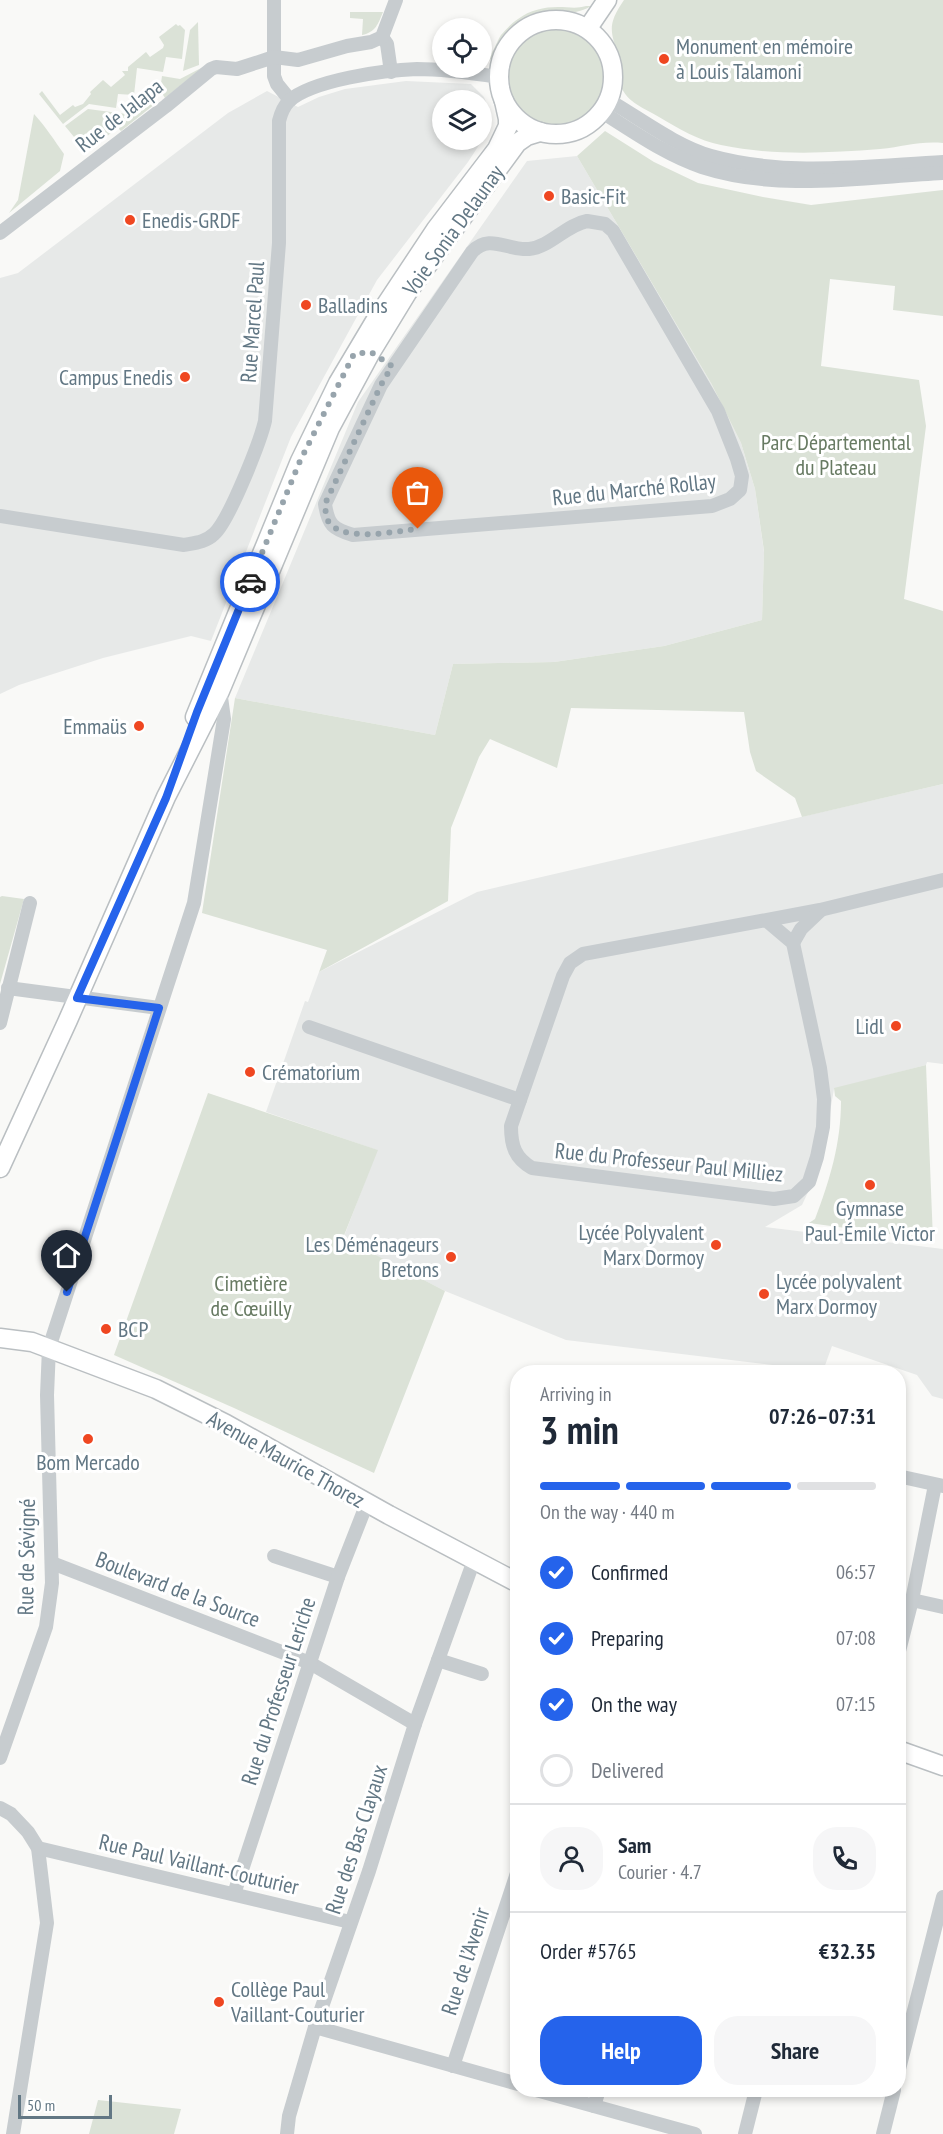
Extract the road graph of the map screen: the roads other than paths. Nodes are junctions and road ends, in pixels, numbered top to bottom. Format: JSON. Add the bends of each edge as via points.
{"nodes":[{"id":1,"x":274,"y":0,"type":"edge"},
{"id":2,"x":396,"y":0,"type":"edge"},
{"id":3,"x":607,"y":0,"type":"edge"},
{"id":4,"x":588,"y":28,"type":"junction"},
{"id":5,"x":382,"y":36,"type":"junction"},
{"id":6,"x":274,"y":57,"type":"junction"},
{"id":7,"x":391,"y":72,"type":"junction"},
{"id":8,"x":499,"y":77,"type":"junction"},
{"id":9,"x":290,"y":100,"type":"junction"},
{"id":10,"x":504,"y":101,"type":"junction"},
{"id":11,"x":606,"y":104,"type":"junction"},
{"id":12,"x":540,"y":132,"type":"junction"},
{"id":13,"x":943,"y":162,"type":"edge"},
{"id":14,"x":943,"y":173,"type":"edge"},
{"id":15,"x":0,"y":233,"type":"edge"},
{"id":16,"x":363,"y":353,"type":"junction"},
{"id":17,"x":392,"y":366,"type":"junction"},
{"id":18,"x":360,"y":372,"type":"junction"},
{"id":19,"x":381,"y":385,"type":"junction"},
{"id":20,"x":0,"y":516,"type":"edge"},
{"id":21,"x":215,"y":685,"type":"junction"},
{"id":22,"x":943,"y":880,"type":"edge"},
{"id":23,"x":30,"y":903,"type":"dead end"},
{"id":24,"x":820,"y":910,"type":"junction"},
{"id":25,"x":767,"y":921,"type":"junction"},
{"id":26,"x":793,"y":943,"type":"junction"},
{"id":27,"x":8,"y":988,"type":"junction"},
{"id":28,"x":77,"y":998,"type":"junction"},
{"id":29,"x":159,"y":1008,"type":"junction"},
{"id":30,"x":0,"y":1023,"type":"edge"},
{"id":31,"x":309,"y":1027,"type":"dead end"},
{"id":32,"x":520,"y":1100,"type":"junction"},
{"id":33,"x":0,"y":1168,"type":"edge"},
{"id":34,"x":0,"y":1338,"type":"edge"},
{"id":35,"x":0,"y":1348,"type":"edge"},
{"id":36,"x":49,"y":1348,"type":"junction"},
{"id":37,"x":906,"y":1478,"type":"edge"},
{"id":38,"x":939,"y":1485,"type":"edge"},
{"id":39,"x":367,"y":1503,"type":"junction"},
{"id":40,"x":274,"y":1556,"type":"dead end"},
{"id":41,"x":474,"y":1560,"type":"junction"},
{"id":42,"x":52,"y":1563,"type":"junction"},
{"id":43,"x":338,"y":1576,"type":"junction"},
{"id":44,"x":510,"y":1579,"type":"edge"},
{"id":45,"x":912,"y":1600,"type":"junction"},
{"id":46,"x":943,"y":1607,"type":"edge"},
{"id":47,"x":906,"y":1624,"type":"edge"},
{"id":48,"x":438,"y":1660,"type":"junction"},
{"id":49,"x":310,"y":1663,"type":"junction"},
{"id":50,"x":482,"y":1674,"type":"dead end"},
{"id":51,"x":415,"y":1724,"type":"junction"},
{"id":52,"x":906,"y":1753,"type":"edge"},
{"id":53,"x":0,"y":1758,"type":"edge"},
{"id":54,"x":943,"y":1766,"type":"edge"},
{"id":55,"x":0,"y":1809,"type":"edge"},
{"id":56,"x":38,"y":1848,"type":"junction"},
{"id":57,"x":234,"y":1894,"type":"junction"},
{"id":58,"x":510,"y":1894,"type":"edge"},
{"id":59,"x":943,"y":1897,"type":"edge"},
{"id":60,"x":350,"y":1922,"type":"junction"},
{"id":61,"x":315,"y":2027,"type":"junction"},
{"id":62,"x":906,"y":2042,"type":"edge"},
{"id":63,"x":453,"y":2066,"type":"junction"},
{"id":64,"x":510,"y":2082,"type":"edge"},
{"id":65,"x":561,"y":2097,"type":"edge"},
{"id":66,"x":597,"y":2097,"type":"edge"},
{"id":67,"x":754,"y":2097,"type":"edge"},
{"id":68,"x":892,"y":2097,"type":"edge"},
{"id":69,"x":594,"y":2106,"type":"junction"},
{"id":70,"x":13,"y":2134,"type":"edge"},
{"id":71,"x":287,"y":2134,"type":"edge"},
{"id":72,"x":695,"y":2134,"type":"edge"},
{"id":73,"x":745,"y":2134,"type":"edge"},
{"id":74,"x":883,"y":2134,"type":"edge"}],
"edges":[{"from":1,"to":6,"type":"street"},
{"from":2,"to":5,"type":"street"},
{"from":3,"to":4,"type":"main road"},
{"from":4,"to":8,"type":"main road","via":[[554,19],[529,26],[509,44],[501,60]]},
{"from":4,"to":11,"type":"main road","via":[[602,41],[611,58],[614,78]]},
{"from":5,"to":6,"type":"street","via":[[298,60]]},
{"from":5,"to":7,"type":"street"},
{"from":6,"to":9,"type":"street","via":[[274,76]]},
{"from":6,"to":15,"type":"street","name":"Rue de Jalapa","via":[[237,69],[211,69]]},
{"from":7,"to":8,"type":"street","via":[[417,69]]},
{"from":7,"to":9,"type":"street","via":[[318,86]]},
{"from":8,"to":10,"type":"main road"},
{"from":9,"to":20,"type":"street","name":"Rue Marcel Paul","via":[[279,121],[280,228],[265,421],[256,449],[215,534],[184,545]]},
{"from":10,"to":12,"type":"main road","via":[[513,115]]},
{"from":10,"to":16,"type":"main road","name":"Voie Sonia Delaunay","via":[[508,126],[497,149],[436,229]]},
{"from":11,"to":12,"type":"main road","via":[[588,125],[570,132]]},
{"from":11,"to":13,"type":"street","via":[[615,104],[710,156],[758,166],[817,168]]},
{"from":11,"to":14,"type":"street","via":[[664,150],[703,167],[742,176],[816,181]]},
{"from":12,"to":16,"type":"main road","name":"Voie Sonia Delaunay","via":[[522,139],[507,156]]},
{"from":16,"to":17,"type":"street"},
{"from":16,"to":18,"type":"main road","name":"Voie Sonia Delaunay"},
{"from":16,"to":21,"type":"main road","name":"Voie Sonia Delaunay","via":[[300,461]]},
{"from":17,"to":19,"type":"street","name":"Rue du Marché Rollay"},
{"from":17,"to":19,"type":"street","name":"Rue du Marché Rollay","via":[[479,246],[495,242],[528,249],[582,222],[599,222],[613,231],[718,411],[742,476],[740,490],[712,506],[353,535],[337,530],[327,519],[325,504]]},
{"from":18,"to":19,"type":"street"},
{"from":18,"to":21,"type":"main road","name":"Voie Sonia Delaunay","via":[[330,429]]},
{"from":21,"to":28,"type":"main road","name":"Voie Sonia Delaunay"},
{"from":21,"to":29,"type":"street","name":"Rue de Sévigné","via":[[224,718],[194,903]]},
{"from":22,"to":24,"type":"street","name":"Rue du Professeur Paul Milliez"},
{"from":23,"to":27,"type":"street"},
{"from":24,"to":25,"type":"street","name":"Rue du Professeur Paul Milliez"},
{"from":24,"to":26,"type":"street"},
{"from":25,"to":26,"type":"street"},
{"from":25,"to":32,"type":"street","name":"Rue du Professeur Paul Milliez","via":[[583,954],[570,963]]},
{"from":26,"to":32,"type":"street","name":"Rue du Professeur Paul Milliez","via":[[824,1099],[817,1157],[809,1182],[794,1196],[762,1198],[532,1168],[515,1153],[511,1142],[511,1126]]},
{"from":27,"to":28,"type":"street"},
{"from":27,"to":30,"type":"street"},
{"from":28,"to":29,"type":"street"},
{"from":28,"to":33,"type":"main road","name":"Voie Sonia Delaunay"},
{"from":29,"to":36,"type":"street","name":"Rue de Sévigné"},
{"from":31,"to":32,"type":"street"},
{"from":34,"to":36,"type":"main road","name":"Avenue Maurice Thorez"},
{"from":35,"to":36,"type":"main road","name":"Avenue Maurice Thorez"},
{"from":36,"to":39,"type":"main road","name":"Avenue Maurice Thorez","via":[[156,1389]]},
{"from":36,"to":42,"type":"street","name":"Rue de Sévigné"},
{"from":37,"to":38,"type":"street"},
{"from":38,"to":45,"type":"street"},
{"from":39,"to":41,"type":"main road","name":"Avenue Maurice Thorez"},
{"from":39,"to":43,"type":"street","name":"Rue du Professeur Leriche"},
{"from":40,"to":43,"type":"street"},
{"from":41,"to":44,"type":"main road","name":"Avenue Maurice Thorez"},
{"from":41,"to":48,"type":"street","name":"Rue des Bas Clayaux"},
{"from":42,"to":49,"type":"street","name":"Boulevard de la Source"},
{"from":42,"to":53,"type":"street","name":"Rue de Sévigné","via":[[46,1627]]},
{"from":43,"to":49,"type":"street","name":"Rue du Professeur Leriche"},
{"from":45,"to":46,"type":"street"},
{"from":45,"to":47,"type":"street"},
{"from":48,"to":50,"type":"street"},
{"from":48,"to":51,"type":"street","name":"Rue des Bas Clayaux"},
{"from":49,"to":51,"type":"street","name":"Boulevard de la Source"},
{"from":49,"to":57,"type":"street","name":"Rue du Professeur Leriche"},
{"from":51,"to":60,"type":"street","name":"Rue des Bas Clayaux"},
{"from":52,"to":54,"type":"main road"},
{"from":55,"to":56,"type":"street","via":[[11,1814]]},
{"from":56,"to":57,"type":"street","name":"Rue Paul Vaillant-Couturier"},
{"from":56,"to":70,"type":"street","via":[[47,1923]]},
{"from":57,"to":60,"type":"street","name":"Rue Paul Vaillant-Couturier"},
{"from":58,"to":63,"type":"street","name":"Rue de l’Avenir"},
{"from":59,"to":62,"type":"street"},
{"from":60,"to":61,"type":"street","name":"Rue des Bas Clayaux"},
{"from":61,"to":63,"type":"street"},
{"from":61,"to":71,"type":"street","name":"Rue des Bas Clayaux"},
{"from":63,"to":64,"type":"street"},
{"from":65,"to":69,"type":"street"},
{"from":66,"to":69,"type":"street"},
{"from":67,"to":73,"type":"street"},
{"from":68,"to":74,"type":"street"},
{"from":69,"to":72,"type":"street"}]}
